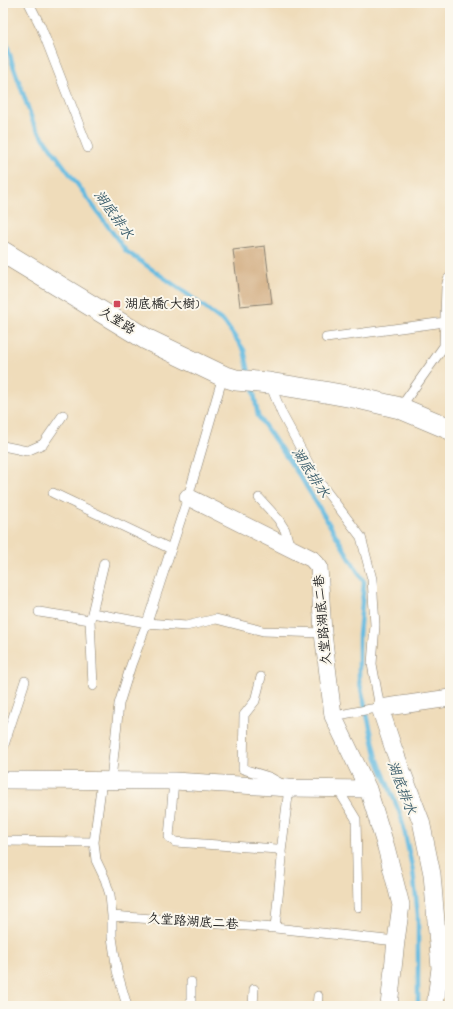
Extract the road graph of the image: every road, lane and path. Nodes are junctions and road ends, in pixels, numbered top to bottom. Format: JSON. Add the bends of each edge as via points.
{"nodes":[{"id":1,"x":29,"y":3,"type":"edge"},
{"id":2,"x":88,"y":148,"type":"dead end"},
{"id":3,"x":3,"y":252,"type":"edge"},
{"id":4,"x":450,"y":277,"type":"edge"},
{"id":5,"x":444,"y":322,"type":"junction"},
{"id":6,"x":326,"y":338,"type":"dead end"},
{"id":7,"x":447,"y":346,"type":"edge"},
{"id":8,"x":229,"y":378,"type":"junction"},
{"id":9,"x":267,"y":382,"type":"junction"},
{"id":10,"x":400,"y":408,"type":"junction"},
{"id":11,"x":63,"y":415,"type":"dead end"},
{"id":12,"x":450,"y":429,"type":"edge"},
{"id":13,"x":3,"y":446,"type":"edge"},
{"id":14,"x":53,"y":493,"type":"dead end"},
{"id":15,"x":188,"y":497,"type":"junction"},
{"id":16,"x":259,"y":498,"type":"dead end"},
{"id":17,"x":290,"y":548,"type":"junction"},
{"id":18,"x":171,"y":549,"type":"junction"},
{"id":19,"x":104,"y":563,"type":"dead end"},
{"id":20,"x":39,"y":612,"type":"dead end"},
{"id":21,"x":91,"y":617,"type":"junction"},
{"id":22,"x":147,"y":623,"type":"junction"},
{"id":23,"x":323,"y":633,"type":"junction"},
{"id":24,"x":261,"y":677,"type":"dead end"},
{"id":25,"x":26,"y":681,"type":"dead end"},
{"id":26,"x":93,"y":686,"type":"dead end"},
{"id":27,"x":450,"y":698,"type":"edge"},
{"id":28,"x":377,"y":708,"type":"junction"},
{"id":29,"x":341,"y":715,"type":"junction"},
{"id":30,"x":3,"y":748,"type":"edge"},
{"id":31,"x":3,"y":780,"type":"edge"},
{"id":32,"x":107,"y":780,"type":"junction"},
{"id":33,"x":174,"y":781,"type":"junction"},
{"id":34,"x":289,"y":788,"type":"junction"},
{"id":35,"x":337,"y":788,"type":"junction"},
{"id":36,"x":368,"y":789,"type":"junction"},
{"id":37,"x":3,"y":841,"type":"edge"},
{"id":38,"x":94,"y":842,"type":"junction"},
{"id":39,"x":281,"y":852,"type":"junction"},
{"id":40,"x":358,"y":907,"type":"dead end"},
{"id":41,"x":112,"y":916,"type":"junction"},
{"id":42,"x":275,"y":928,"type":"junction"},
{"id":43,"x":396,"y":941,"type":"junction"},
{"id":44,"x":191,"y":982,"type":"dead end"},
{"id":45,"x":254,"y":989,"type":"dead end"},
{"id":46,"x":318,"y":996,"type":"dead end"},
{"id":47,"x":128,"y":1006,"type":"edge"},
{"id":48,"x":191,"y":1006,"type":"edge"},
{"id":49,"x":253,"y":1006,"type":"edge"},
{"id":50,"x":317,"y":1006,"type":"edge"},
{"id":51,"x":389,"y":1006,"type":"edge"},
{"id":52,"x":435,"y":1006,"type":"edge"}],
"edges":[{"from":1,"to":2,"type":"lane","via":[[41,27]]},
{"from":3,"to":8,"type":"street","name":"久堂路","via":[[146,339]]},
{"from":4,"to":5,"type":"lane","via":[[446,287]]},
{"from":5,"to":6,"type":"lane"},
{"from":5,"to":7,"type":"lane"},
{"from":7,"to":10,"type":"lane"},
{"from":8,"to":9,"type":"street"},
{"from":8,"to":15,"type":"lane"},
{"from":9,"to":10,"type":"street"},
{"from":9,"to":28,"type":"lane","via":[[317,479],[361,537],[372,579],[372,664]]},
{"from":10,"to":12,"type":"street"},
{"from":11,"to":13,"type":"lane","via":[[43,444],[27,451]]},
{"from":14,"to":18,"type":"lane"},
{"from":15,"to":17,"type":"street","name":"久堂路湖底二巷"},
{"from":15,"to":18,"type":"lane"},
{"from":16,"to":17,"type":"lane","via":[[285,530]]},
{"from":17,"to":23,"type":"street","name":"久堂路湖底二巷","via":[[312,559],[319,567]]},
{"from":18,"to":22,"type":"lane"},
{"from":19,"to":21,"type":"lane"},
{"from":20,"to":21,"type":"lane"},
{"from":21,"to":22,"type":"lane"},
{"from":21,"to":26,"type":"lane"},
{"from":22,"to":23,"type":"lane","via":[[186,626],[216,619],[263,631]]},
{"from":22,"to":32,"type":"lane","via":[[119,704]]},
{"from":23,"to":29,"type":"street","name":"久堂路湖底二巷"},
{"from":24,"to":34,"type":"lane","via":[[255,701],[244,714],[243,769],[269,776]]},
{"from":25,"to":30,"type":"lane"},
{"from":27,"to":28,"type":"street"},
{"from":28,"to":29,"type":"lane"},
{"from":28,"to":52,"type":"street","via":[[421,821],[432,874],[440,968]]},
{"from":29,"to":36,"type":"street","name":"久堂路湖底二巷"},
{"from":31,"to":32,"type":"street"},
{"from":32,"to":33,"type":"street"},
{"from":32,"to":38,"type":"lane"},
{"from":33,"to":34,"type":"street"},
{"from":33,"to":39,"type":"lane","via":[[169,836],[175,842],[277,849]]},
{"from":34,"to":35,"type":"street"},
{"from":34,"to":39,"type":"lane"},
{"from":35,"to":36,"type":"street"},
{"from":35,"to":40,"type":"lane","via":[[356,819]]},
{"from":36,"to":43,"type":"street","name":"久堂路湖底二巷","via":[[401,905]]},
{"from":37,"to":38,"type":"lane"},
{"from":38,"to":41,"type":"lane","via":[[96,860],[110,896]]},
{"from":39,"to":42,"type":"lane"},
{"from":41,"to":42,"type":"lane","name":"久堂路湖底二巷"},
{"from":41,"to":47,"type":"lane","via":[[117,971]]},
{"from":42,"to":43,"type":"lane","name":"久堂路湖底二巷"},
{"from":43,"to":51,"type":"street","name":"久堂路湖底二巷"},
{"from":44,"to":48,"type":"lane"},
{"from":45,"to":49,"type":"lane"},
{"from":46,"to":50,"type":"lane"}]}
